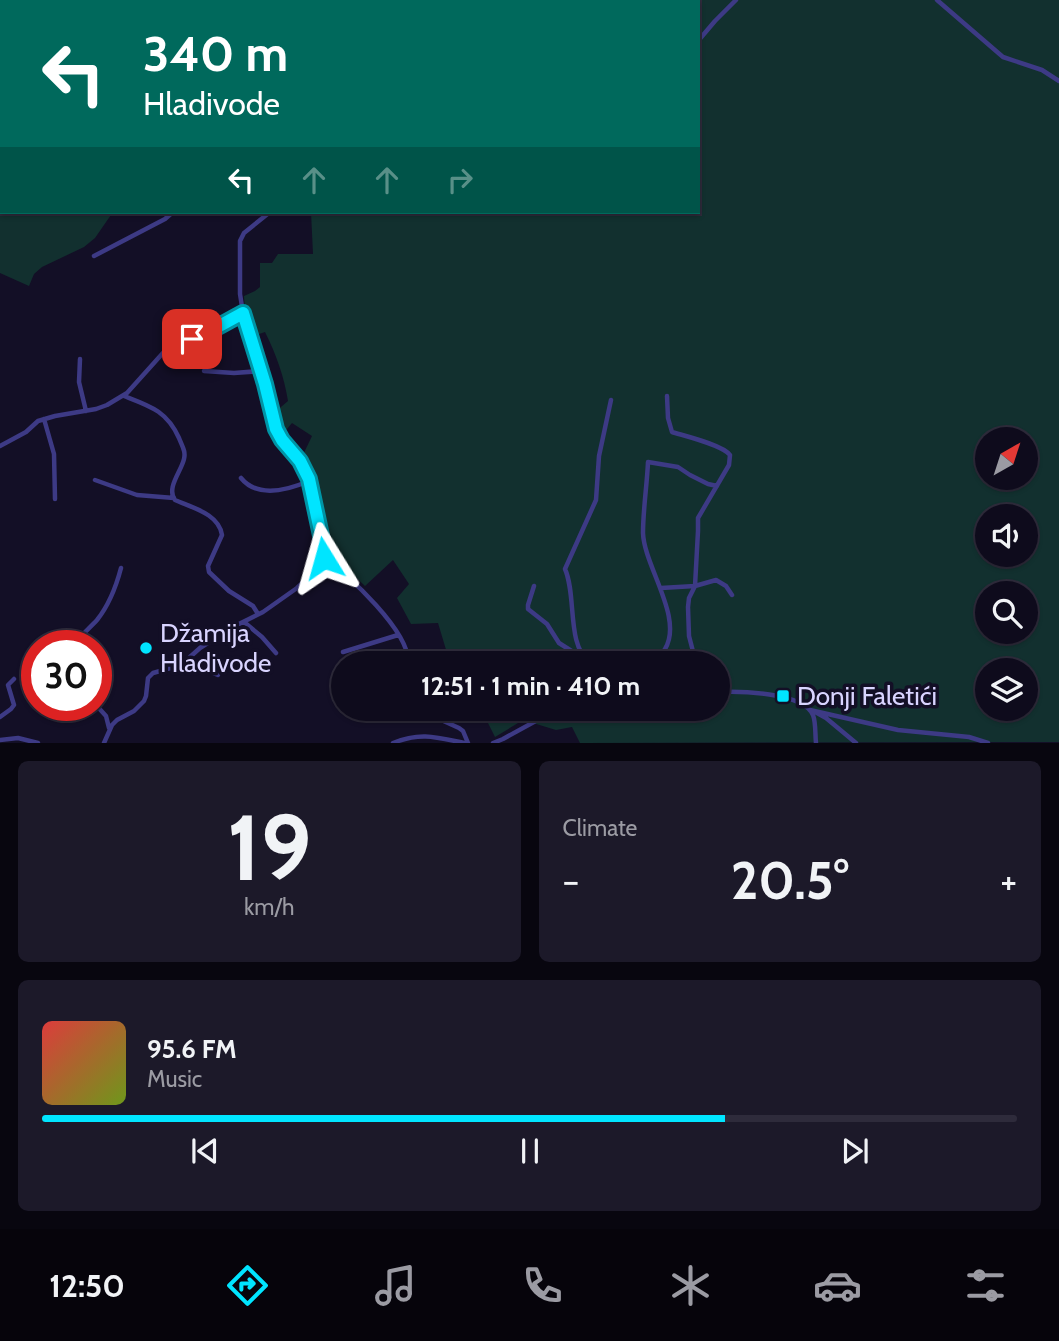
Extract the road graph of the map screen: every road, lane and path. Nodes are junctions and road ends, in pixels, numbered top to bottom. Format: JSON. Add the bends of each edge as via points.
{"nodes":[{"id":1,"x":736,"y":0,"type":"edge"},
{"id":2,"x":937,"y":0,"type":"edge"},
{"id":3,"x":700,"y":39,"type":"edge"},
{"id":4,"x":1059,"y":81,"type":"edge"},
{"id":5,"x":171,"y":214,"type":"edge"},
{"id":6,"x":268,"y":214,"type":"edge"},
{"id":7,"x":94,"y":256,"type":"dead end"},
{"id":8,"x":243,"y":313,"type":"junction"},
{"id":9,"x":80,"y":359,"type":"dead end"},
{"id":10,"x":204,"y":371,"type":"dead end"},
{"id":11,"x":261,"y":371,"type":"junction"},
{"id":12,"x":123,"y":396,"type":"junction"},
{"id":13,"x":667,"y":396,"type":"dead end"},
{"id":14,"x":611,"y":400,"type":"dead end"},
{"id":15,"x":86,"y":411,"type":"junction"},
{"id":16,"x":44,"y":419,"type":"junction"},
{"id":17,"x":0,"y":446,"type":"edge"},
{"id":18,"x":241,"y":478,"type":"dead end"},
{"id":19,"x":95,"y":481,"type":"dead end"},
{"id":20,"x":309,"y":481,"type":"junction"},
{"id":21,"x":717,"y":486,"type":"junction"},
{"id":22,"x":174,"y":498,"type":"junction"},
{"id":23,"x":55,"y":499,"type":"dead end"},
{"id":24,"x":324,"y":558,"type":"junction"},
{"id":25,"x":121,"y":568,"type":"dead end"},
{"id":26,"x":534,"y":586,"type":"dead end"},
{"id":27,"x":695,"y":586,"type":"junction"},
{"id":28,"x":660,"y":588,"type":"junction"},
{"id":29,"x":733,"y":595,"type":"dead end"},
{"id":30,"x":258,"y":614,"type":"junction"},
{"id":31,"x":244,"y":622,"type":"junction"},
{"id":32,"x":87,"y":630,"type":"edge"},
{"id":33,"x":398,"y":634,"type":"junction"},
{"id":34,"x":346,"y":651,"type":"edge"},
{"id":35,"x":408,"y":651,"type":"edge"},
{"id":36,"x":573,"y":651,"type":"edge"},
{"id":37,"x":581,"y":651,"type":"edge"},
{"id":38,"x":663,"y":651,"type":"edge"},
{"id":39,"x":693,"y":651,"type":"edge"},
{"id":40,"x":276,"y":653,"type":"dead end"},
{"id":41,"x":181,"y":665,"type":"junction"},
{"id":42,"x":218,"y":675,"type":"dead end"},
{"id":43,"x":14,"y":679,"type":"dead end"},
{"id":44,"x":730,"y":691,"type":"edge"},
{"id":45,"x":810,"y":710,"type":"junction"},
{"id":46,"x":0,"y":717,"type":"edge"},
{"id":47,"x":107,"y":721,"type":"edge"},
{"id":48,"x":444,"y":721,"type":"edge"},
{"id":49,"x":536,"y":721,"type":"edge"},
{"id":50,"x":109,"y":729,"type":"junction"},
{"id":51,"x":0,"y":740,"type":"edge"},
{"id":52,"x":406,"y":740,"type":"edge"},
{"id":53,"x":38,"y":743,"type":"edge"},
{"id":54,"x":104,"y":743,"type":"edge"},
{"id":55,"x":393,"y":743,"type":"edge"},
{"id":56,"x":466,"y":743,"type":"edge"},
{"id":57,"x":493,"y":743,"type":"edge"},
{"id":58,"x":816,"y":743,"type":"edge"},
{"id":59,"x":856,"y":743,"type":"edge"},
{"id":60,"x":988,"y":743,"type":"edge"}],
"edges":[{"from":1,"to":3,"type":"street"},
{"from":2,"to":4,"type":"street","via":[[1003,57]]},
{"from":5,"to":7,"type":"street"},
{"from":6,"to":8,"type":"street","via":[[240,241]]},
{"from":8,"to":11,"type":"street"},
{"from":8,"to":12,"type":"street","via":[[202,335],[171,344]]},
{"from":9,"to":15,"type":"street","via":[[79,382]]},
{"from":10,"to":11,"type":"street"},
{"from":11,"to":20,"type":"street","via":[[276,429]]},
{"from":12,"to":15,"type":"street"},
{"from":12,"to":22,"type":"street","via":[[156,409],[176,431],[185,455]]},
{"from":13,"to":21,"type":"street","via":[[672,432],[728,451],[729,465]]},
{"from":14,"to":37,"type":"street","via":[[598,456],[596,500],[565,569]]},
{"from":15,"to":16,"type":"street"},
{"from":16,"to":17,"type":"street"},
{"from":16,"to":23,"type":"street","via":[[54,454]]},
{"from":18,"to":20,"type":"street","via":[[258,489],[279,491]]},
{"from":19,"to":22,"type":"street","via":[[137,495]]},
{"from":20,"to":24,"type":"street"},
{"from":21,"to":27,"type":"street","via":[[698,518]]},
{"from":21,"to":28,"type":"street","via":[[678,467],[648,462],[643,535]]},
{"from":22,"to":30,"type":"street","via":[[218,524],[222,536],[209,572]]},
{"from":24,"to":30,"type":"street","via":[[297,587]]},
{"from":24,"to":33,"type":"street","via":[[350,579]]},
{"from":25,"to":32,"type":"street","via":[[107,607]]},
{"from":26,"to":36,"type":"street","via":[[528,609],[547,624],[559,643]]},
{"from":27,"to":28,"type":"street"},
{"from":27,"to":29,"type":"street","via":[[716,580]]},
{"from":27,"to":39,"type":"street","via":[[688,607]]},
{"from":28,"to":38,"type":"street","via":[[671,628]]},
{"from":30,"to":31,"type":"street"},
{"from":31,"to":40,"type":"street"},
{"from":31,"to":41,"type":"street"},
{"from":33,"to":34,"type":"street"},
{"from":33,"to":35,"type":"street"},
{"from":41,"to":42,"type":"street"},
{"from":41,"to":50,"type":"street","via":[[153,673],[144,701]]},
{"from":43,"to":46,"type":"street","via":[[8,685],[15,705]]},
{"from":44,"to":45,"type":"street","via":[[770,694]]},
{"from":45,"to":58,"type":"street"},
{"from":45,"to":59,"type":"street"},
{"from":45,"to":60,"type":"street","via":[[898,730]]},
{"from":47,"to":50,"type":"street"},
{"from":48,"to":56,"type":"street","via":[[463,731]]},
{"from":49,"to":57,"type":"street"},
{"from":50,"to":54,"type":"street"},
{"from":51,"to":53,"type":"street"},
{"from":52,"to":55,"type":"street"},
{"from":52,"to":56,"type":"street","via":[[423,736]]}]}
